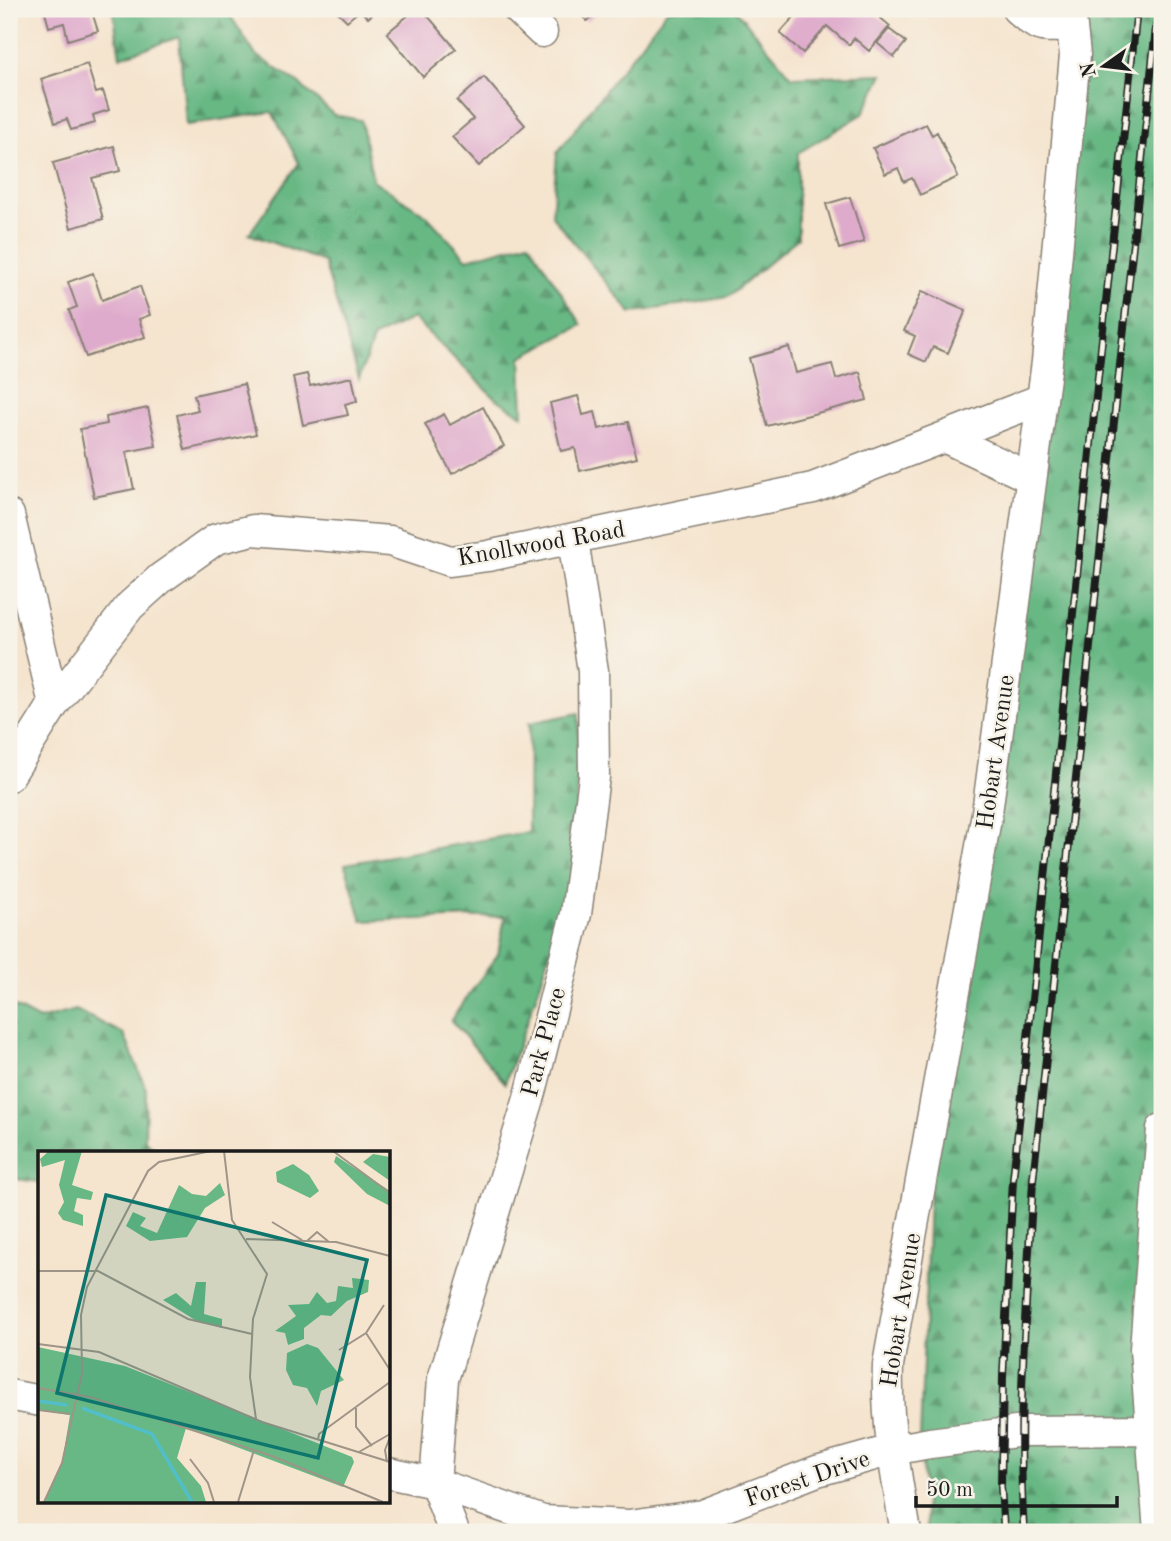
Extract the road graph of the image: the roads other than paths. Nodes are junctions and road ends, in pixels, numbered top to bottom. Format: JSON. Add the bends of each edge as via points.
{"nodes":[{"id":1,"x":518,"y":9,"type":"edge"},
{"id":2,"x":1017,"y":9,"type":"edge"},
{"id":3,"x":1071,"y":17,"type":"edge"},
{"id":4,"x":542,"y":32,"type":"dead end"},
{"id":5,"x":1042,"y":399,"type":"junction"},
{"id":6,"x":944,"y":437,"type":"junction"},
{"id":7,"x":1031,"y":478,"type":"junction"},
{"id":8,"x":9,"y":514,"type":"edge"},
{"id":9,"x":573,"y":539,"type":"junction"},
{"id":10,"x":54,"y":704,"type":"junction"},
{"id":11,"x":9,"y":776,"type":"edge"},
{"id":12,"x":1162,"y":1129,"type":"edge"},
{"id":13,"x":9,"y":1395,"type":"edge"},
{"id":14,"x":38,"y":1401,"type":"edge"},
{"id":15,"x":1156,"y":1431,"type":"edge"},
{"id":16,"x":892,"y":1450,"type":"junction"},
{"id":17,"x":390,"y":1474,"type":"edge"},
{"id":18,"x":435,"y":1483,"type":"junction"},
{"id":19,"x":454,"y":1532,"type":"edge"},
{"id":20,"x":906,"y":1532,"type":"edge"},
{"id":21,"x":1158,"y":1532,"type":"edge"}],
"edges":[{"from":1,"to":4,"type":"street"},
{"from":2,"to":3,"type":"street","name":"Hobart Avenue","via":[[1042,27]]},
{"from":3,"to":5,"type":"street","name":"Hobart Avenue","via":[[1075,55]]},
{"from":5,"to":6,"type":"street","name":"Knollwood Road"},
{"from":5,"to":7,"type":"street","name":"Hobart Avenue"},
{"from":6,"to":7,"type":"street"},
{"from":6,"to":9,"type":"street","name":"Knollwood Road","via":[[813,488]]},
{"from":7,"to":16,"type":"street","name":"Hobart Avenue","via":[[988,813],[888,1365],[886,1400]]},
{"from":8,"to":10,"type":"street"},
{"from":9,"to":10,"type":"street","name":"Knollwood Road","via":[[450,561],[390,541],[316,534],[253,530],[216,539],[130,606]]},
{"from":9,"to":18,"type":"street","name":"Park Place","via":[[593,684],[594,777],[576,914],[531,1092],[443,1379]]},
{"from":10,"to":11,"type":"street","name":"Knollwood Road"},
{"from":12,"to":15,"type":"street","via":[[1145,1349]]},
{"from":13,"to":14,"type":"street"},
{"from":15,"to":16,"type":"street","name":"Forest Drive","via":[[1024,1431]]},
{"from":15,"to":21,"type":"street"},
{"from":16,"to":18,"type":"street","name":"Forest Drive","via":[[817,1471],[703,1515],[629,1525],[542,1521]]},
{"from":16,"to":20,"type":"street","name":"Hobart Avenue"},
{"from":17,"to":18,"type":"street","name":"Forest Drive"},
{"from":18,"to":19,"type":"street","name":"Park Place"}]}
